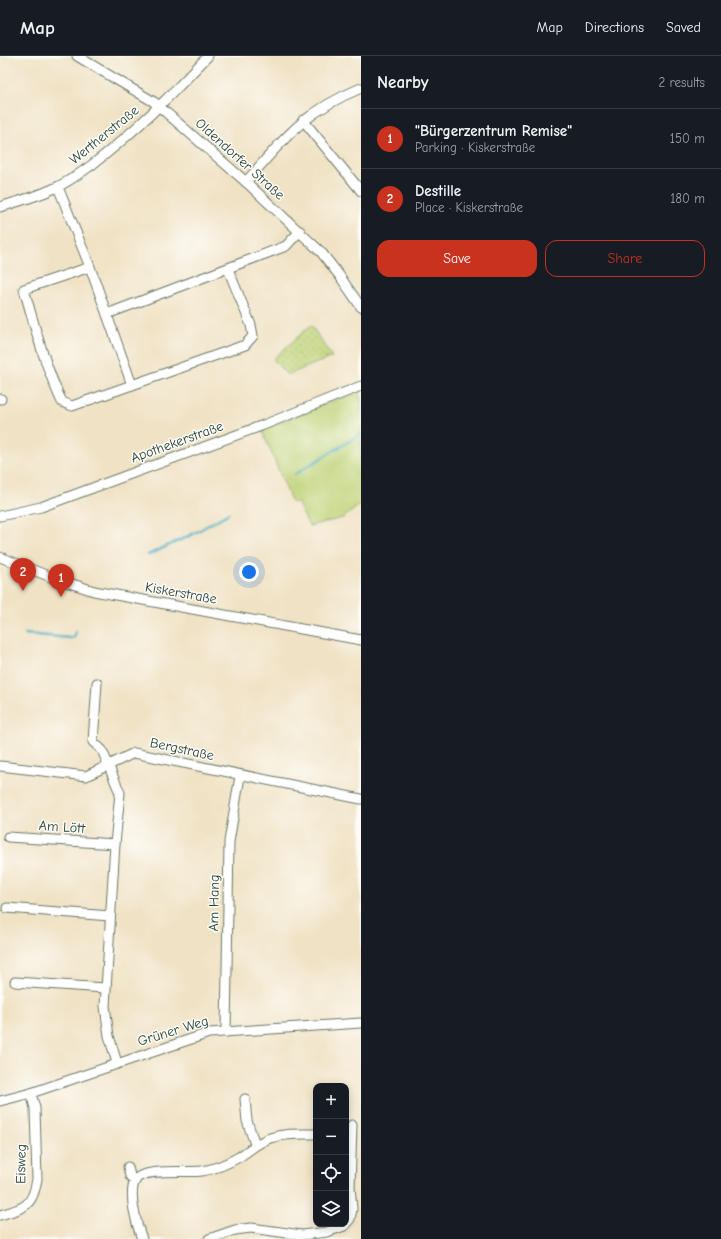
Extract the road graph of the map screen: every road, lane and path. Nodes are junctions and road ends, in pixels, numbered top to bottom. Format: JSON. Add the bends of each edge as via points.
{"nodes":[{"id":1,"x":77,"y":56,"type":"edge"},
{"id":2,"x":208,"y":56,"type":"edge"},
{"id":3,"x":361,"y":88,"type":"edge"},
{"id":4,"x":160,"y":107,"type":"junction"},
{"id":5,"x":303,"y":120,"type":"junction"},
{"id":6,"x":246,"y":182,"type":"junction"},
{"id":7,"x":58,"y":187,"type":"junction"},
{"id":8,"x":361,"y":191,"type":"edge"},
{"id":9,"x":0,"y":207,"type":"edge"},
{"id":10,"x":300,"y":231,"type":"junction"},
{"id":11,"x":90,"y":267,"type":"junction"},
{"id":12,"x":228,"y":269,"type":"junction"},
{"id":13,"x":361,"y":307,"type":"edge"},
{"id":14,"x":107,"y":314,"type":"junction"},
{"id":15,"x":132,"y":385,"type":"junction"},
{"id":16,"x":361,"y":386,"type":"edge"},
{"id":17,"x":0,"y":516,"type":"edge"},
{"id":18,"x":0,"y":557,"type":"edge"},
{"id":19,"x":361,"y":640,"type":"edge"},
{"id":20,"x":97,"y":683,"type":"dead end"},
{"id":21,"x":109,"y":765,"type":"junction"},
{"id":22,"x":0,"y":766,"type":"edge"},
{"id":23,"x":240,"y":776,"type":"junction"},
{"id":24,"x":361,"y":799,"type":"edge"},
{"id":25,"x":8,"y":837,"type":"dead end"},
{"id":26,"x":115,"y":844,"type":"junction"},
{"id":27,"x":6,"y":908,"type":"dead end"},
{"id":28,"x":110,"y":916,"type":"junction"},
{"id":29,"x":15,"y":982,"type":"dead end"},
{"id":30,"x":105,"y":988,"type":"junction"},
{"id":31,"x":361,"y":1022,"type":"edge"},
{"id":32,"x":226,"y":1032,"type":"junction"},
{"id":33,"x":117,"y":1063,"type":"junction"},
{"id":34,"x":31,"y":1093,"type":"junction"},
{"id":35,"x":245,"y":1099,"type":"dead end"},
{"id":36,"x":0,"y":1101,"type":"edge"},
{"id":37,"x":353,"y":1125,"type":"edge"},
{"id":38,"x":313,"y":1134,"type":"edge"},
{"id":39,"x":255,"y":1144,"type":"junction"},
{"id":40,"x":128,"y":1167,"type":"dead end"},
{"id":41,"x":135,"y":1181,"type":"junction"},
{"id":42,"x":0,"y":1215,"type":"edge"},
{"id":43,"x":142,"y":1239,"type":"edge"},
{"id":44,"x":209,"y":1239,"type":"edge"}],
"edges":[{"from":1,"to":4,"type":"street","name":"Oldendorfer Straße"},
{"from":2,"to":4,"type":"street","name":"Wertherstraße"},
{"from":3,"to":5,"type":"street"},
{"from":4,"to":6,"type":"street","name":"Oldendorfer Straße"},
{"from":4,"to":7,"type":"street","name":"Wertherstraße","via":[[103,156]]},
{"from":5,"to":6,"type":"street"},
{"from":5,"to":8,"type":"street"},
{"from":6,"to":10,"type":"street","name":"Oldendorfer Straße"},
{"from":7,"to":9,"type":"street","name":"Wertherstraße"},
{"from":7,"to":11,"type":"street"},
{"from":10,"to":12,"type":"street","via":[[286,246]]},
{"from":10,"to":13,"type":"street","name":"Oldendorfer Straße","via":[[340,275]]},
{"from":11,"to":14,"type":"street"},
{"from":11,"to":15,"type":"street","via":[[24,289],[43,356],[62,402],[72,406]]},
{"from":12,"to":14,"type":"street"},
{"from":12,"to":15,"type":"street","via":[[253,336],[245,345]]},
{"from":14,"to":15,"type":"street"},
{"from":16,"to":17,"type":"street","name":"Apothekerstraße","via":[[41,508]]},
{"from":18,"to":19,"type":"street","name":"Kiskerstraße","via":[[94,591]]},
{"from":20,"to":21,"type":"street","via":[[93,742],[102,750]]},
{"from":21,"to":22,"type":"street","name":"Bergstraße","via":[[86,776]]},
{"from":21,"to":23,"type":"street","name":"Bergstraße","via":[[134,753]]},
{"from":21,"to":26,"type":"street","via":[[120,793]]},
{"from":23,"to":24,"type":"street","name":"Bergstraße"},
{"from":23,"to":32,"type":"street","name":"Am Hang","via":[[229,842]]},
{"from":25,"to":26,"type":"street","name":"Am Lött"},
{"from":26,"to":28,"type":"street"},
{"from":27,"to":28,"type":"street"},
{"from":28,"to":30,"type":"street"},
{"from":29,"to":30,"type":"street"},
{"from":30,"to":33,"type":"street","via":[[109,1036]]},
{"from":31,"to":32,"type":"street","name":"Grüner Weg"},
{"from":32,"to":33,"type":"street","name":"Grüner Weg","via":[[209,1033]]},
{"from":33,"to":34,"type":"street","name":"Grüner Weg"},
{"from":34,"to":36,"type":"street","name":"Grüner Weg"},
{"from":34,"to":42,"type":"street","name":"Eisweg","via":[[35,1108],[35,1190],[32,1200],[26,1206]]},
{"from":35,"to":39,"type":"street","via":[[247,1121]]},
{"from":37,"to":44,"type":"street","via":[[350,1187],[352,1215],[344,1226],[327,1232],[302,1235],[251,1228],[235,1230]]},
{"from":38,"to":39,"type":"street","via":[[282,1135]]},
{"from":39,"to":41,"type":"street","via":[[240,1156],[212,1169],[144,1174]]},
{"from":40,"to":41,"type":"street","via":[[130,1176]]},
{"from":41,"to":43,"type":"street","via":[[134,1208]]}]}
